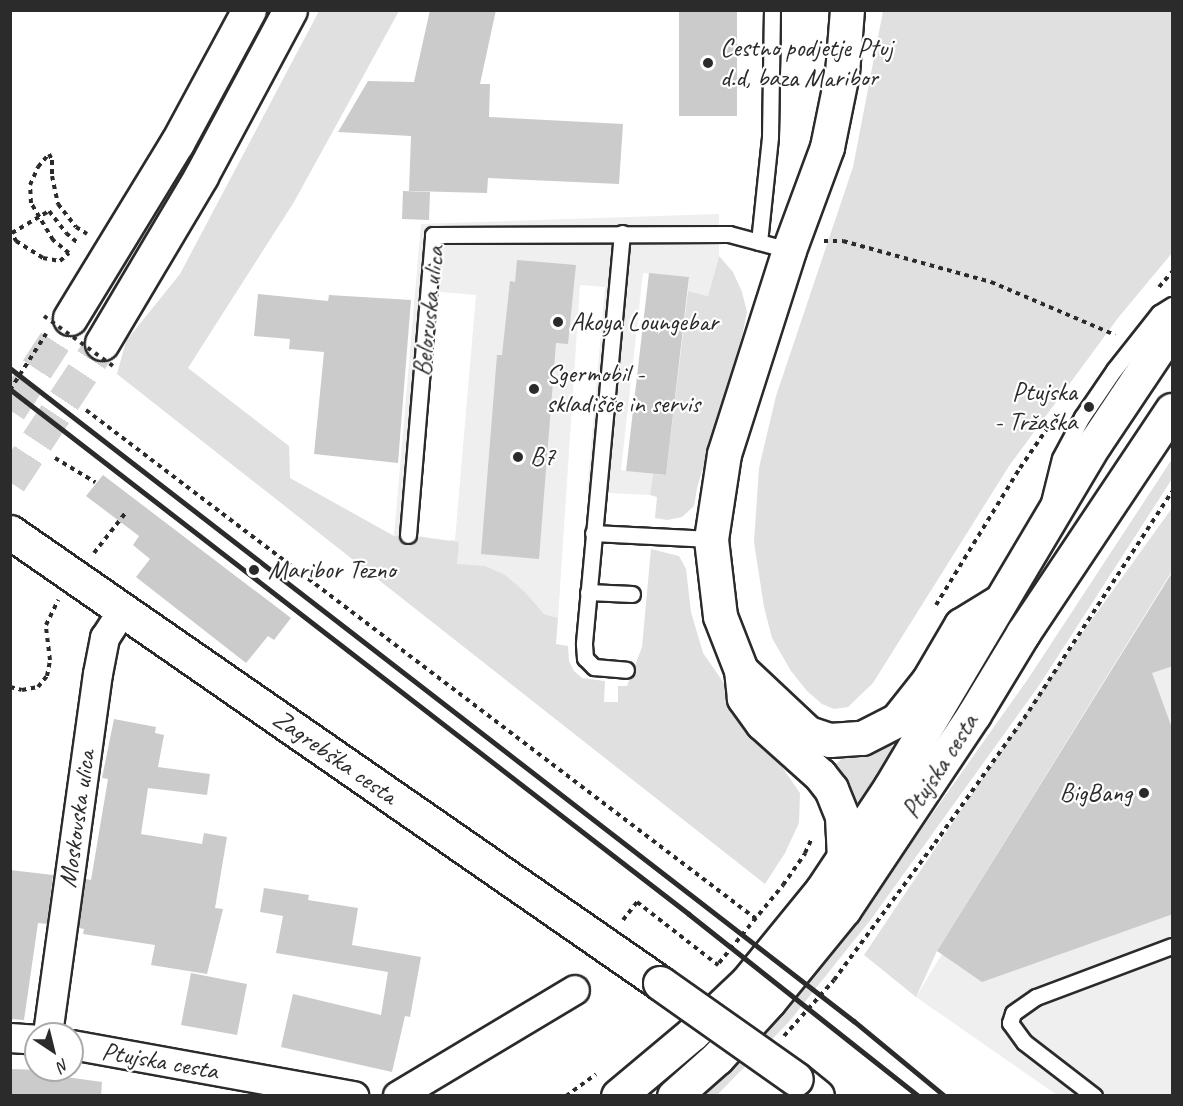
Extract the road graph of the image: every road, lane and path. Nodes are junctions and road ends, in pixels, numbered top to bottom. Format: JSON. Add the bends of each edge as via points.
{"nodes":[{"id":1,"x":249,"y":10,"type":"edge"},
{"id":2,"x":290,"y":10,"type":"edge"},
{"id":3,"x":772,"y":10,"type":"edge"},
{"id":4,"x":847,"y":10,"type":"edge"},
{"id":5,"x":38,"y":217,"type":"junction"},
{"id":6,"x":11,"y":232,"type":"edge"},
{"id":7,"x":622,"y":233,"type":"junction"},
{"id":8,"x":91,"y":237,"type":"dead end"},
{"id":9,"x":788,"y":244,"type":"junction"},
{"id":10,"x":85,"y":247,"type":"dead end"},
{"id":11,"x":1173,"y":272,"type":"edge"},
{"id":12,"x":1157,"y":288,"type":"dead end"},
{"id":13,"x":1173,"y":304,"type":"edge"},
{"id":14,"x":55,"y":313,"type":"junction"},
{"id":15,"x":1122,"y":328,"type":"dead end"},
{"id":16,"x":1173,"y":328,"type":"edge"},
{"id":17,"x":1116,"y":335,"type":"junction"},
{"id":18,"x":1109,"y":344,"type":"dead end"},
{"id":19,"x":107,"y":355,"type":"joint"},
{"id":20,"x":10,"y":390,"type":"edge"},
{"id":21,"x":86,"y":410,"type":"dead end"},
{"id":22,"x":1060,"y":410,"type":"dead end"},
{"id":23,"x":1171,"y":414,"type":"edge"},
{"id":24,"x":55,"y":459,"type":"dead end"},
{"id":25,"x":95,"y":482,"type":"dead end"},
{"id":26,"x":1173,"y":492,"type":"edge"},
{"id":27,"x":127,"y":511,"type":"dead end"},
{"id":28,"x":1047,"y":520,"type":"junction"},
{"id":29,"x":593,"y":533,"type":"junction"},
{"id":30,"x":408,"y":535,"type":"dead end"},
{"id":31,"x":17,"y":536,"type":"edge"},
{"id":32,"x":711,"y":539,"type":"junction"},
{"id":33,"x":88,"y":561,"type":"dead end"},
{"id":34,"x":588,"y":592,"type":"junction"},
{"id":35,"x":61,"y":593,"type":"dead end"},
{"id":36,"x":632,"y":594,"type":"dead end"},
{"id":37,"x":998,"y":603,"type":"junction"},
{"id":38,"x":123,"y":610,"type":"junction"},
{"id":39,"x":930,"y":614,"type":"dead end"},
{"id":40,"x":626,"y":670,"type":"dead end"},
{"id":41,"x":741,"y":670,"type":"junction"},
{"id":42,"x":10,"y":687,"type":"edge"},
{"id":43,"x":815,"y":829,"type":"dead end"},
{"id":44,"x":844,"y":858,"type":"junction"},
{"id":45,"x":756,"y":918,"type":"junction"},
{"id":46,"x":620,"y":925,"type":"dead end"},
{"id":47,"x":1173,"y":946,"type":"edge"},
{"id":48,"x":718,"y":965,"type":"junction"},
{"id":49,"x":712,"y":972,"type":"dead end"},
{"id":50,"x":575,"y":990,"type":"dead end"},
{"id":51,"x":50,"y":1022,"type":"edge"},
{"id":52,"x":779,"y":1042,"type":"dead end"},
{"id":53,"x":84,"y":1047,"type":"edge"},
{"id":54,"x":610,"y":1082,"type":"edge"},
{"id":55,"x":807,"y":1087,"type":"edge"},
{"id":56,"x":354,"y":1095,"type":"edge"},
{"id":57,"x":398,"y":1095,"type":"edge"},
{"id":58,"x":566,"y":1095,"type":"edge"},
{"id":59,"x":674,"y":1095,"type":"edge"},
{"id":60,"x":1094,"y":1095,"type":"edge"}],
"edges":[{"from":1,"to":14,"type":"main road","via":[[171,153]]},
{"from":2,"to":19,"type":"main road"},
{"from":3,"to":9,"type":"lane","via":[[770,137]]},
{"from":4,"to":9,"type":"main road","via":[[842,73],[827,147]]},
{"from":5,"to":6,"type":"path"},
{"from":5,"to":6,"type":"path","via":[[53,240],[69,253],[60,261],[43,258],[16,241]]},
{"from":5,"to":8,"type":"path","via":[[31,203],[30,185],[49,154],[58,204],[76,227]]},
{"from":5,"to":10,"type":"path","via":[[49,211],[73,240]]},
{"from":7,"to":9,"type":"lane","name":"Beloruska ulica","via":[[729,234]]},
{"from":7,"to":29,"type":"lane"},
{"from":7,"to":30,"type":"lane","name":"Beloruska ulica","via":[[433,235]]},
{"from":9,"to":17,"type":"path","via":[[843,241],[991,282]]},
{"from":9,"to":32,"type":"main road","via":[[724,454]]},
{"from":11,"to":12,"type":"path"},
{"from":13,"to":28,"type":"lane","via":[[1159,313],[1082,417],[1060,458],[1050,491]]},
{"from":14,"to":19,"type":"path","bridge":true},
{"from":14,"to":20,"type":"path"},
{"from":15,"to":17,"type":"path"},
{"from":16,"to":28,"type":"main road","name":"Ptujska cesta"},
{"from":17,"to":18,"type":"path"},
{"from":21,"to":45,"type":"path"},
{"from":22,"to":39,"type":"path"},
{"from":23,"to":59,"type":"main road","name":"Ptujska cesta","via":[[844,909],[717,1058]]},
{"from":24,"to":25,"type":"path"},
{"from":26,"to":52,"type":"path","via":[[1029,711],[935,843],[834,980]]},
{"from":27,"to":33,"type":"path"},
{"from":28,"to":37,"type":"main road","name":"Ptujska cesta"},
{"from":29,"to":32,"type":"lane"},
{"from":29,"to":34,"type":"lane"},
{"from":31,"to":38,"type":"main road","name":"Zagrebška cesta"},
{"from":32,"to":41,"type":"main road","via":[[720,616]]},
{"from":34,"to":36,"type":"lane"},
{"from":34,"to":40,"type":"lane","via":[[585,658],[594,667]]},
{"from":35,"to":42,"type":"path","via":[[46,626],[50,660],[47,676],[38,687]]},
{"from":37,"to":41,"type":"main road","name":"Ptujska cesta","via":[[961,625],[928,681],[897,720],[862,738],[831,740],[808,733]]},
{"from":37,"to":44,"type":"main road","name":"Ptujska cesta","via":[[891,786]]},
{"from":38,"to":51,"type":"street","name":"Moskovska ulica","via":[[105,638],[98,674]]},
{"from":38,"to":55,"type":"main road","name":"Zagrebška cesta","bridge":true},
{"from":41,"to":44,"type":"main road","via":[[744,698],[762,723],[831,789],[842,816]]},
{"from":43,"to":45,"type":"path","via":[[805,853]]},
{"from":44,"to":54,"type":"main road","name":"Ptujska cesta","via":[[747,982],[692,1034]]},
{"from":45,"to":48,"type":"path"},
{"from":46,"to":48,"type":"path","via":[[637,902]]},
{"from":47,"to":60,"type":"lane","via":[[1036,997],[1013,1013],[1010,1023],[1014,1032]]},
{"from":48,"to":49,"type":"path"},
{"from":50,"to":57,"type":"street"},
{"from":53,"to":56,"type":"street","name":"Ptujska cesta"},
{"from":54,"to":58,"type":"path"}]}
